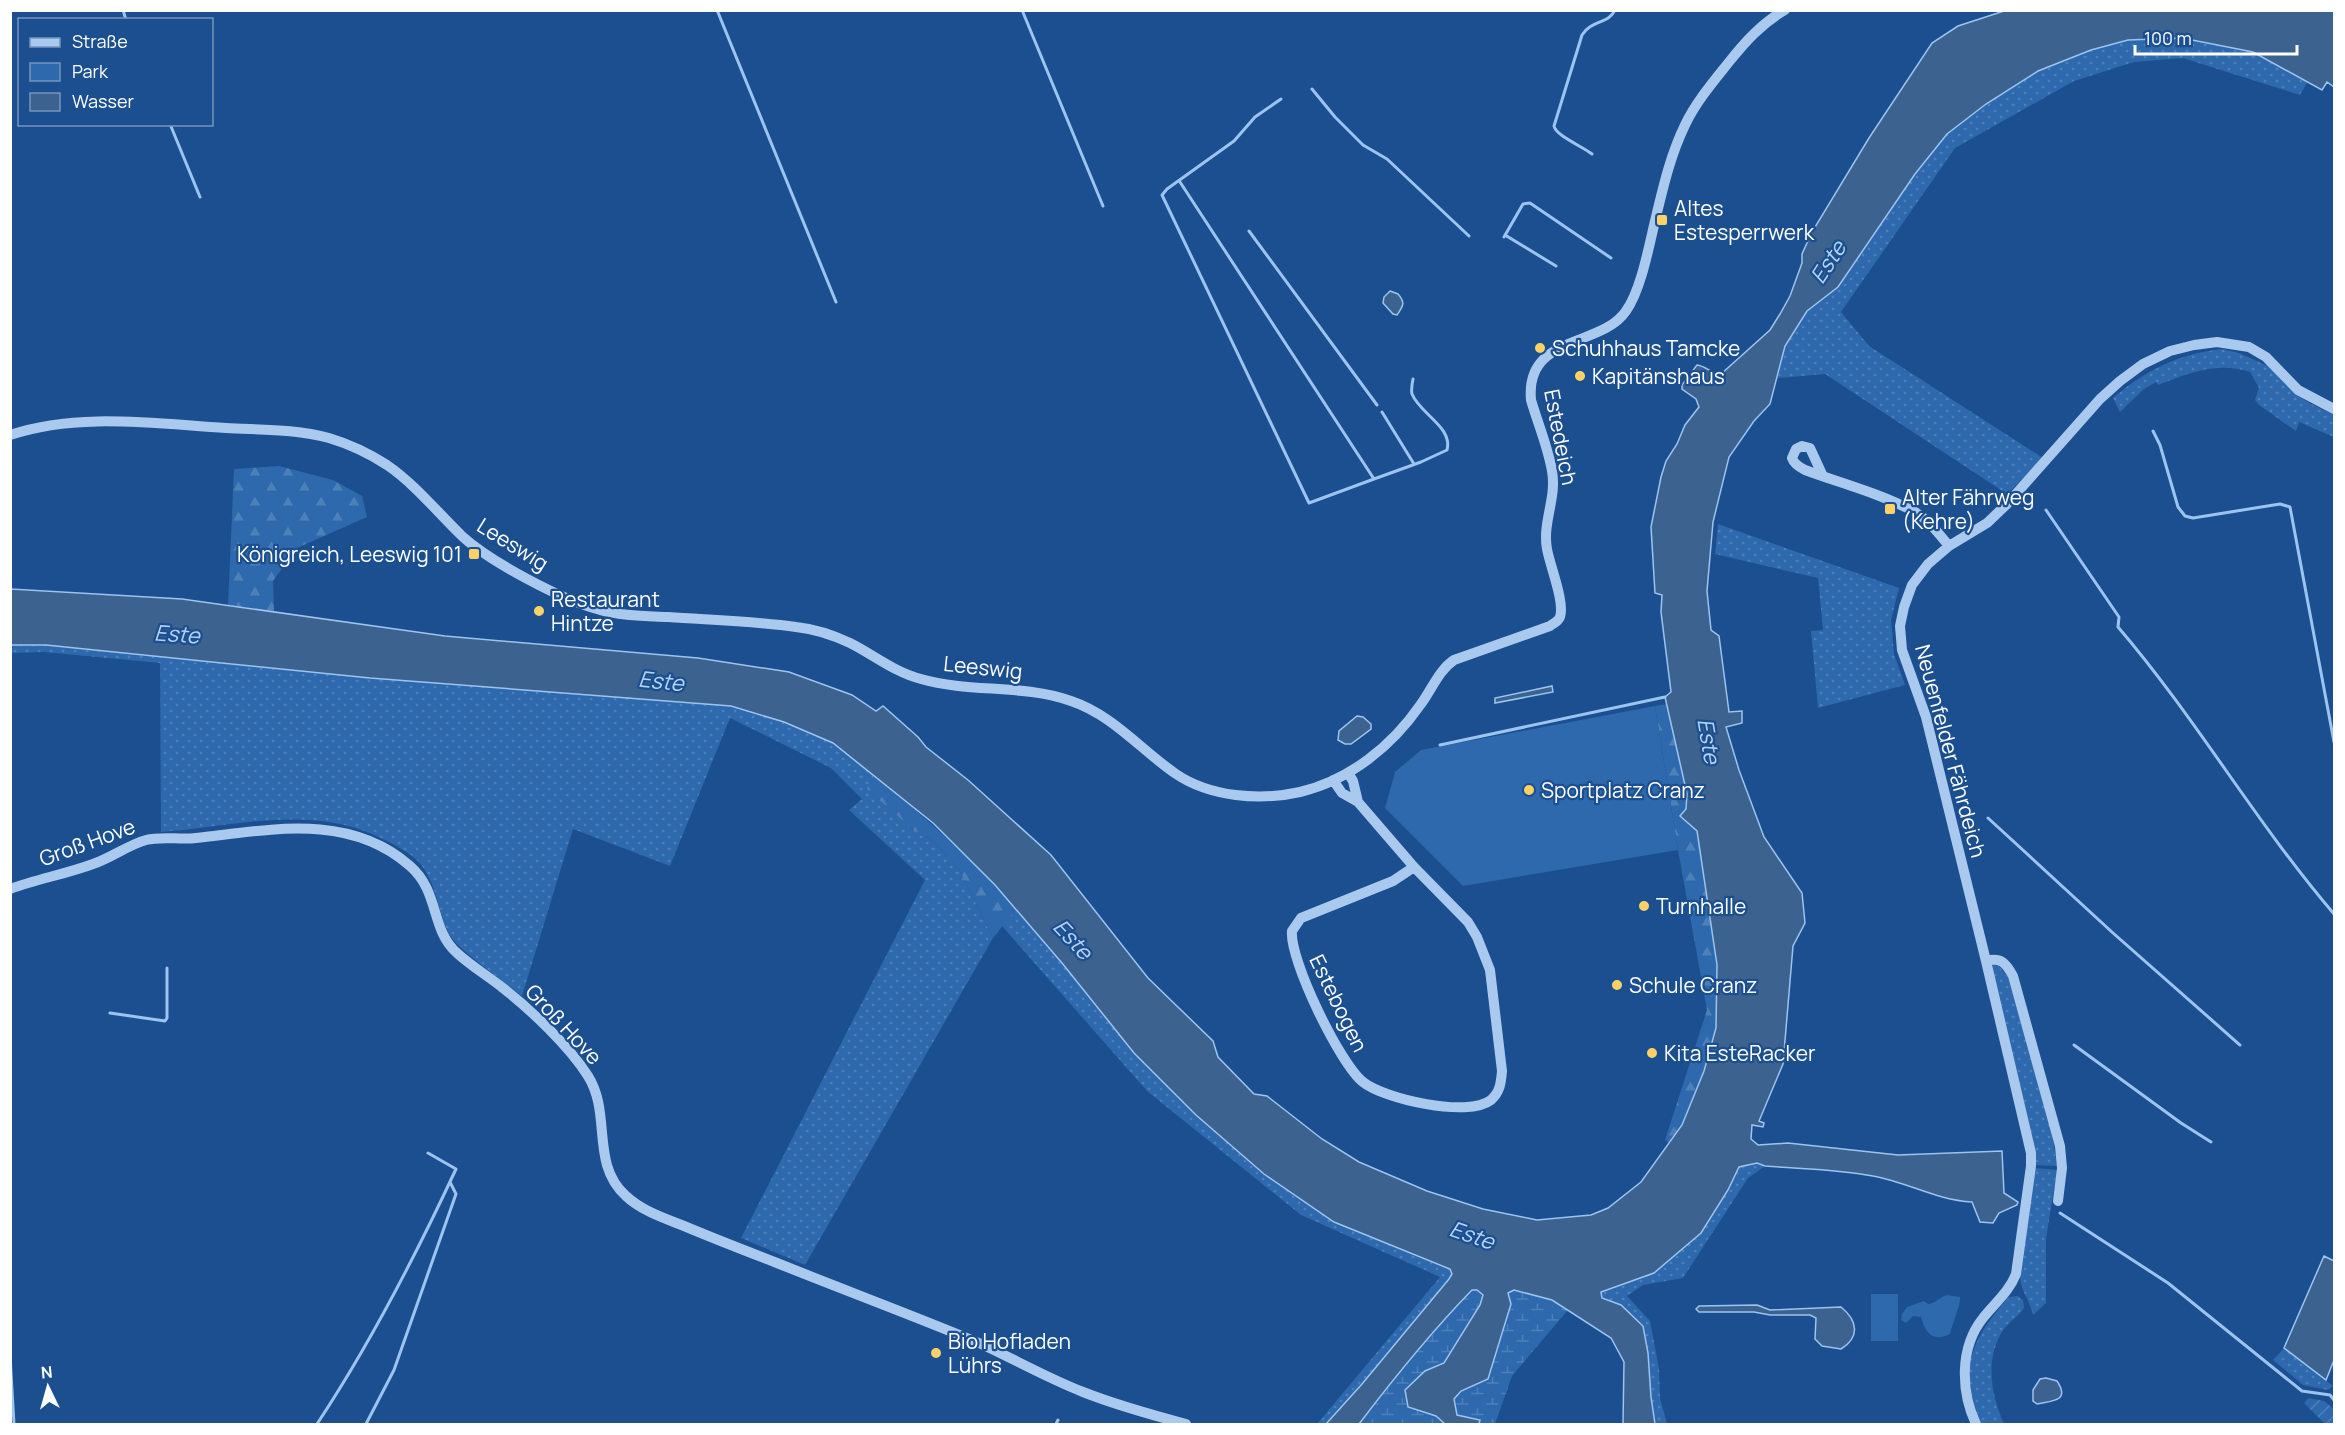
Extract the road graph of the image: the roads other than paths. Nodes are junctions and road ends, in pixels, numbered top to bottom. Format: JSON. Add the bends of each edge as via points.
{"nodes":[{"id":1,"x":1785,"y":10,"type":"edge"},
{"id":2,"x":2334,"y":410,"type":"edge"},
{"id":3,"x":10,"y":435,"type":"edge"},
{"id":4,"x":1821,"y":474,"type":"dead end"},
{"id":5,"x":1949,"y":546,"type":"junction"},
{"id":6,"x":1348,"y":772,"type":"junction"},
{"id":7,"x":1333,"y":780,"type":"junction"},
{"id":8,"x":1201,"y":786,"type":"joint"},
{"id":9,"x":1358,"y":802,"type":"junction"},
{"id":10,"x":1414,"y":867,"type":"junction"},
{"id":11,"x":10,"y":889,"type":"edge"},
{"id":12,"x":1986,"y":961,"type":"junction"},
{"id":13,"x":2058,"y":1201,"type":"dead end"},
{"id":14,"x":1186,"y":1425,"type":"edge"},
{"id":15,"x":1976,"y":1425,"type":"edge"}],
"edges":[{"from":1,"to":6,"type":"street","name":"Estedeich","via":[[1748,39],[1704,93],[1685,124],[1669,166],[1646,261],[1627,310],[1612,325],[1549,355],[1533,375],[1531,400],[1553,473],[1546,545],[1560,603],[1557,621],[1454,660],[1394,738]]},
{"from":2,"to":5,"type":"street","name":"Neuenfelder Fährdeich","via":[[2298,390],[2266,357],[2249,347],[2217,342],[2170,351],[2120,381],[1987,523]]},
{"from":3,"to":8,"type":"street","name":"Leeswig","via":[[42,427],[98,422],[278,431],[332,439],[383,462],[402,476],[479,549],[555,593],[584,605],[649,616],[803,627],[847,641],[894,669],[927,681],[1066,699],[1087,706],[1176,774]]},
{"from":4,"to":5,"type":"street","via":[[1912,511],[1926,520]]},
{"from":5,"to":12,"type":"street","name":"Neuenfelder Fährdeich","via":[[1912,585],[1900,626],[1902,650],[1926,717]]},
{"from":6,"to":7,"type":"street","name":"Estedeich"},
{"from":6,"to":9,"type":"street","name":"Estebogen"},
{"from":7,"to":8,"type":"street","name":"Estedeich","via":[[1294,793],[1255,796]]},
{"from":7,"to":9,"type":"street","name":"Estebogen","via":[[1342,794]]},
{"from":9,"to":10,"type":"street","name":"Estebogen"},
{"from":10,"to":10,"type":"street","name":"Estebogen","via":[[1468,922],[1490,970],[1502,1071],[1497,1094],[1481,1105],[1463,1107],[1414,1101],[1390,1096],[1363,1083],[1340,1056],[1294,954],[1292,931],[1301,918],[1393,881]]},
{"from":11,"to":14,"type":"street","name":"Groß Hove","via":[[96,863],[140,842],[156,839],[190,839],[277,827],[342,832],[380,845],[412,867],[426,883],[449,945],[523,1005],[587,1075],[599,1103],[607,1170],[634,1203],[712,1238],[983,1345],[1080,1391]]},
{"from":12,"to":13,"type":"street","via":[[2006,963],[2013,976],[2060,1146]]},
{"from":12,"to":15,"type":"street","name":"Neuenfelder Fährdeich","via":[[2029,1139],[2031,1166],[2016,1274],[2011,1286],[1981,1320],[1966,1356],[1965,1385]]}]}
